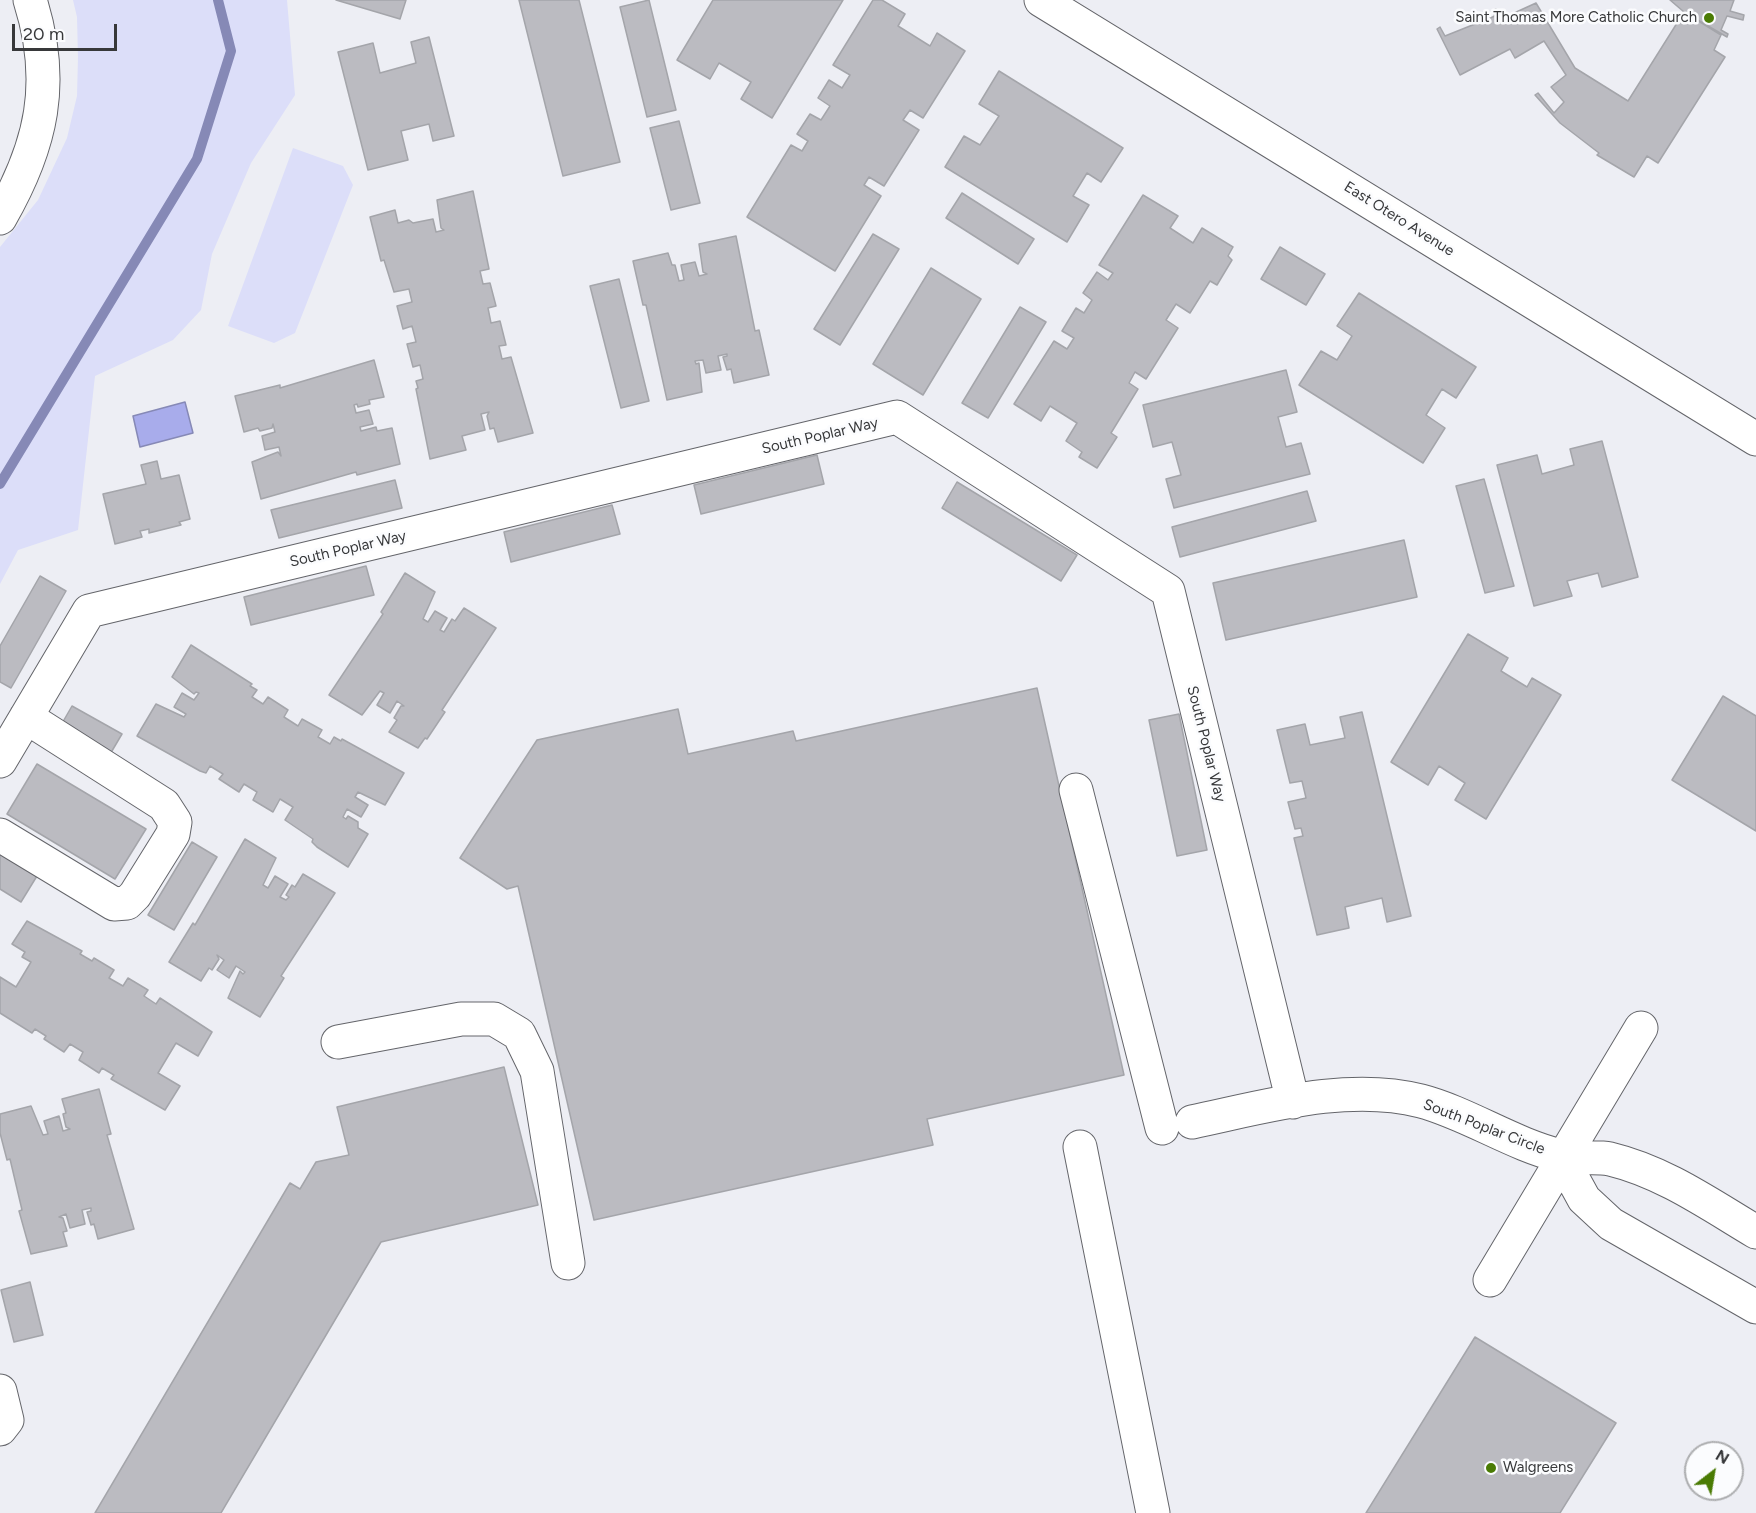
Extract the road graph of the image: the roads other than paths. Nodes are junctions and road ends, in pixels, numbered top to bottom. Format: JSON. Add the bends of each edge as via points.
{"nodes":[{"id":1,"x":30,"y":0,"type":"edge"},
{"id":2,"x":1041,"y":0,"type":"edge"},
{"id":3,"x":0,"y":218,"type":"edge"},
{"id":4,"x":1756,"y":439,"type":"edge"},
{"id":5,"x":26,"y":717,"type":"junction"},
{"id":6,"x":0,"y":761,"type":"edge"},
{"id":7,"x":1076,"y":790,"type":"dead end"},
{"id":8,"x":0,"y":835,"type":"edge"},
{"id":9,"x":1641,"y":1028,"type":"dead end"},
{"id":10,"x":338,"y":1042,"type":"dead end"},
{"id":11,"x":1293,"y":1101,"type":"junction"},
{"id":12,"x":1080,"y":1147,"type":"dead end"},
{"id":13,"x":1561,"y":1157,"type":"junction"},
{"id":14,"x":1756,"y":1232,"type":"edge"},
{"id":15,"x":568,"y":1263,"type":"dead end"},
{"id":16,"x":1490,"y":1280,"type":"dead end"},
{"id":17,"x":1756,"y":1307,"type":"edge"},
{"id":18,"x":0,"y":1391,"type":"edge"},
{"id":19,"x":0,"y":1429,"type":"edge"},
{"id":20,"x":1153,"y":1513,"type":"edge"}],
"edges":[{"from":1,"to":3,"type":"street","via":[[39,28],[43,102],[21,182]]},
{"from":2,"to":4,"type":"street","name":"East Otero Avenue"},
{"from":5,"to":6,"type":"street","name":"South Poplar Way"},
{"from":5,"to":8,"type":"street","via":[[164,805],[175,822],[173,834],[135,896],[127,903],[114,904]]},
{"from":5,"to":11,"type":"street","name":"South Poplar Way","via":[[89,611],[897,417],[1168,591]]},
{"from":7,"to":11,"type":"street","name":"South Poplar Circle","via":[[1177,1125]]},
{"from":9,"to":13,"type":"street"},
{"from":10,"to":15,"type":"street","via":[[461,1019],[494,1019],[519,1034],[537,1071]]},
{"from":11,"to":13,"type":"street","name":"South Poplar Circle","via":[[1374,1095],[1421,1101]]},
{"from":12,"to":20,"type":"street"},
{"from":13,"to":14,"type":"street","name":"South Poplar Circle","via":[[1609,1159],[1664,1177]]},
{"from":13,"to":16,"type":"street"},
{"from":13,"to":17,"type":"street","name":"South Poplar Circle","via":[[1584,1199],[1611,1224]]},
{"from":18,"to":19,"type":"street","via":[[7,1420]]}]}
